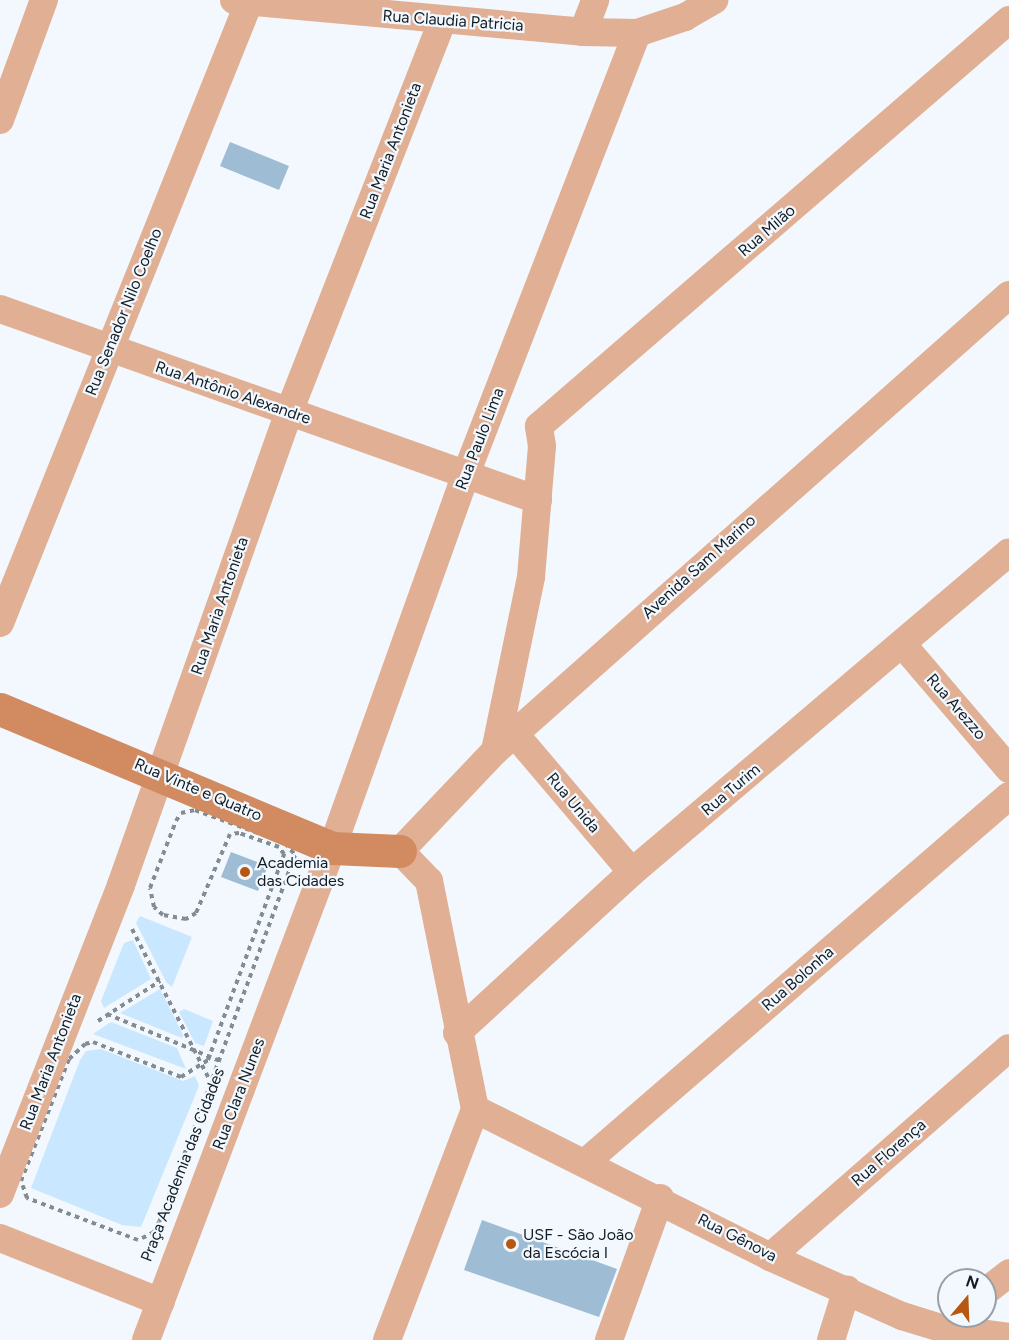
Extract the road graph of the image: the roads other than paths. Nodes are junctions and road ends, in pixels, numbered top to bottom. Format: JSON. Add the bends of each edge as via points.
{"nodes":[{"id":1,"x":44,"y":0,"type":"edge"},
{"id":2,"x":595,"y":0,"type":"edge"},
{"id":3,"x":714,"y":0,"type":"edge"},
{"id":4,"x":241,"y":1,"type":"edge"},
{"id":5,"x":382,"y":8,"type":"edge"},
{"id":6,"x":443,"y":20,"type":"junction"},
{"id":7,"x":1009,"y":20,"type":"edge"},
{"id":8,"x":583,"y":32,"type":"junction"},
{"id":9,"x":637,"y":33,"type":"junction"},
{"id":10,"x":5,"y":91,"type":"edge"},
{"id":11,"x":0,"y":120,"type":"edge"},
{"id":12,"x":1009,"y":295,"type":"edge"},
{"id":13,"x":0,"y":309,"type":"edge"},
{"id":14,"x":109,"y":351,"type":"junction"},
{"id":15,"x":289,"y":412,"type":"junction"},
{"id":16,"x":466,"y":474,"type":"junction"},
{"id":17,"x":537,"y":500,"type":"junction"},
{"id":18,"x":1009,"y":552,"type":"edge"},
{"id":19,"x":0,"y":623,"type":"edge"},
{"id":20,"x":903,"y":645,"type":"junction"},
{"id":21,"x":0,"y":709,"type":"edge"},
{"id":22,"x":505,"y":742,"type":"junction"},
{"id":23,"x":1009,"y":769,"type":"edge"},
{"id":24,"x":162,"y":774,"type":"junction"},
{"id":25,"x":1009,"y":796,"type":"edge"},
{"id":26,"x":332,"y":848,"type":"junction"},
{"id":27,"x":400,"y":851,"type":"junction"},
{"id":28,"x":632,"y":872,"type":"junction"},
{"id":29,"x":457,"y":1033,"type":"junction"},
{"id":30,"x":1009,"y":1048,"type":"edge"},
{"id":31,"x":475,"y":1109,"type":"junction"},
{"id":32,"x":587,"y":1161,"type":"junction"},
{"id":33,"x":7,"y":1186,"type":"edge"},
{"id":34,"x":660,"y":1198,"type":"junction"},
{"id":35,"x":0,"y":1238,"type":"edge"},
{"id":36,"x":770,"y":1257,"type":"junction"},
{"id":37,"x":1009,"y":1273,"type":"edge"},
{"id":38,"x":997,"y":1282,"type":"edge"},
{"id":39,"x":847,"y":1289,"type":"junction"},
{"id":40,"x":161,"y":1302,"type":"junction"},
{"id":41,"x":937,"y":1318,"type":"edge"},
{"id":42,"x":966,"y":1328,"type":"edge"},
{"id":43,"x":994,"y":1337,"type":"edge"},
{"id":44,"x":146,"y":1340,"type":"edge"},
{"id":45,"x":387,"y":1340,"type":"edge"},
{"id":46,"x":609,"y":1340,"type":"edge"},
{"id":47,"x":831,"y":1340,"type":"edge"}],
"edges":[{"from":1,"to":10,"type":"street"},
{"from":2,"to":8,"type":"street"},
{"from":3,"to":9,"type":"street","name":"Rua Claudia Patricia","via":[[685,17]]},
{"from":4,"to":5,"type":"street","name":"Rua Claudia Patricia"},
{"from":4,"to":14,"type":"street","name":"Rua Senador Nilo Coelho"},
{"from":5,"to":6,"type":"street","name":"Rua Claudia Patricia"},
{"from":6,"to":8,"type":"street","name":"Rua Claudia Patricia"},
{"from":6,"to":15,"type":"street","name":"Rua Maria Antonieta"},
{"from":7,"to":17,"type":"street","name":"Rua Milão","via":[[680,306],[552,410],[539,426],[542,446]]},
{"from":8,"to":9,"type":"street","name":"Rua Claudia Patricia"},
{"from":9,"to":16,"type":"street","name":"Rua Paulo Lima"},
{"from":10,"to":11,"type":"street"},
{"from":12,"to":22,"type":"street","name":"Avenida Sam Marino"},
{"from":13,"to":14,"type":"street","name":"Rua Antônio Alexandre"},
{"from":14,"to":15,"type":"street","name":"Rua Antônio Alexandre"},
{"from":14,"to":19,"type":"street","name":"Rua Senador Nilo Coelho"},
{"from":15,"to":16,"type":"street","name":"Rua Antônio Alexandre"},
{"from":15,"to":24,"type":"street","name":"Rua Maria Antonieta"},
{"from":16,"to":17,"type":"street","name":"Rua Antônio Alexandre"},
{"from":16,"to":26,"type":"street","name":"Rua Paulo Lima"},
{"from":17,"to":22,"type":"street","name":"Rua Milão","via":[[531,577]]},
{"from":18,"to":20,"type":"street","name":"Rua Turim"},
{"from":20,"to":23,"type":"street","name":"Rua Arezzo"},
{"from":20,"to":28,"type":"street","name":"Rua Turim"},
{"from":21,"to":24,"type":"street","name":"Rua Vinte e Quatro"},
{"from":22,"to":27,"type":"street","name":"Avenida Sam Marino"},
{"from":22,"to":28,"type":"street","name":"Rua Unida"},
{"from":24,"to":26,"type":"street","name":"Rua Vinte e Quatro"},
{"from":24,"to":33,"type":"street","name":"Rua Maria Antonieta"},
{"from":25,"to":32,"type":"street","name":"Rua Bolonha"},
{"from":26,"to":27,"type":"street","name":"Rua Vinte e Quatro"},
{"from":26,"to":40,"type":"street","name":"Rua Clara Nunes"},
{"from":27,"to":29,"type":"street","via":[[429,881]]},
{"from":28,"to":29,"type":"street","name":"Rua Turim"},
{"from":29,"to":31,"type":"street"},
{"from":30,"to":36,"type":"street","name":"Rua Florença"},
{"from":31,"to":32,"type":"street","name":"Rua Gênova"},
{"from":31,"to":45,"type":"street"},
{"from":32,"to":34,"type":"street","name":"Rua Gênova"},
{"from":34,"to":36,"type":"street","name":"Rua Gênova"},
{"from":34,"to":46,"type":"street"},
{"from":35,"to":40,"type":"street"},
{"from":36,"to":39,"type":"street","name":"Rua Gênova"},
{"from":37,"to":38,"type":"street"},
{"from":39,"to":41,"type":"street","name":"Rua Gênova"},
{"from":39,"to":47,"type":"street"},
{"from":40,"to":44,"type":"street","name":"Rua Clara Nunes"},
{"from":42,"to":43,"type":"street","name":"Rua Gênova"}]}
